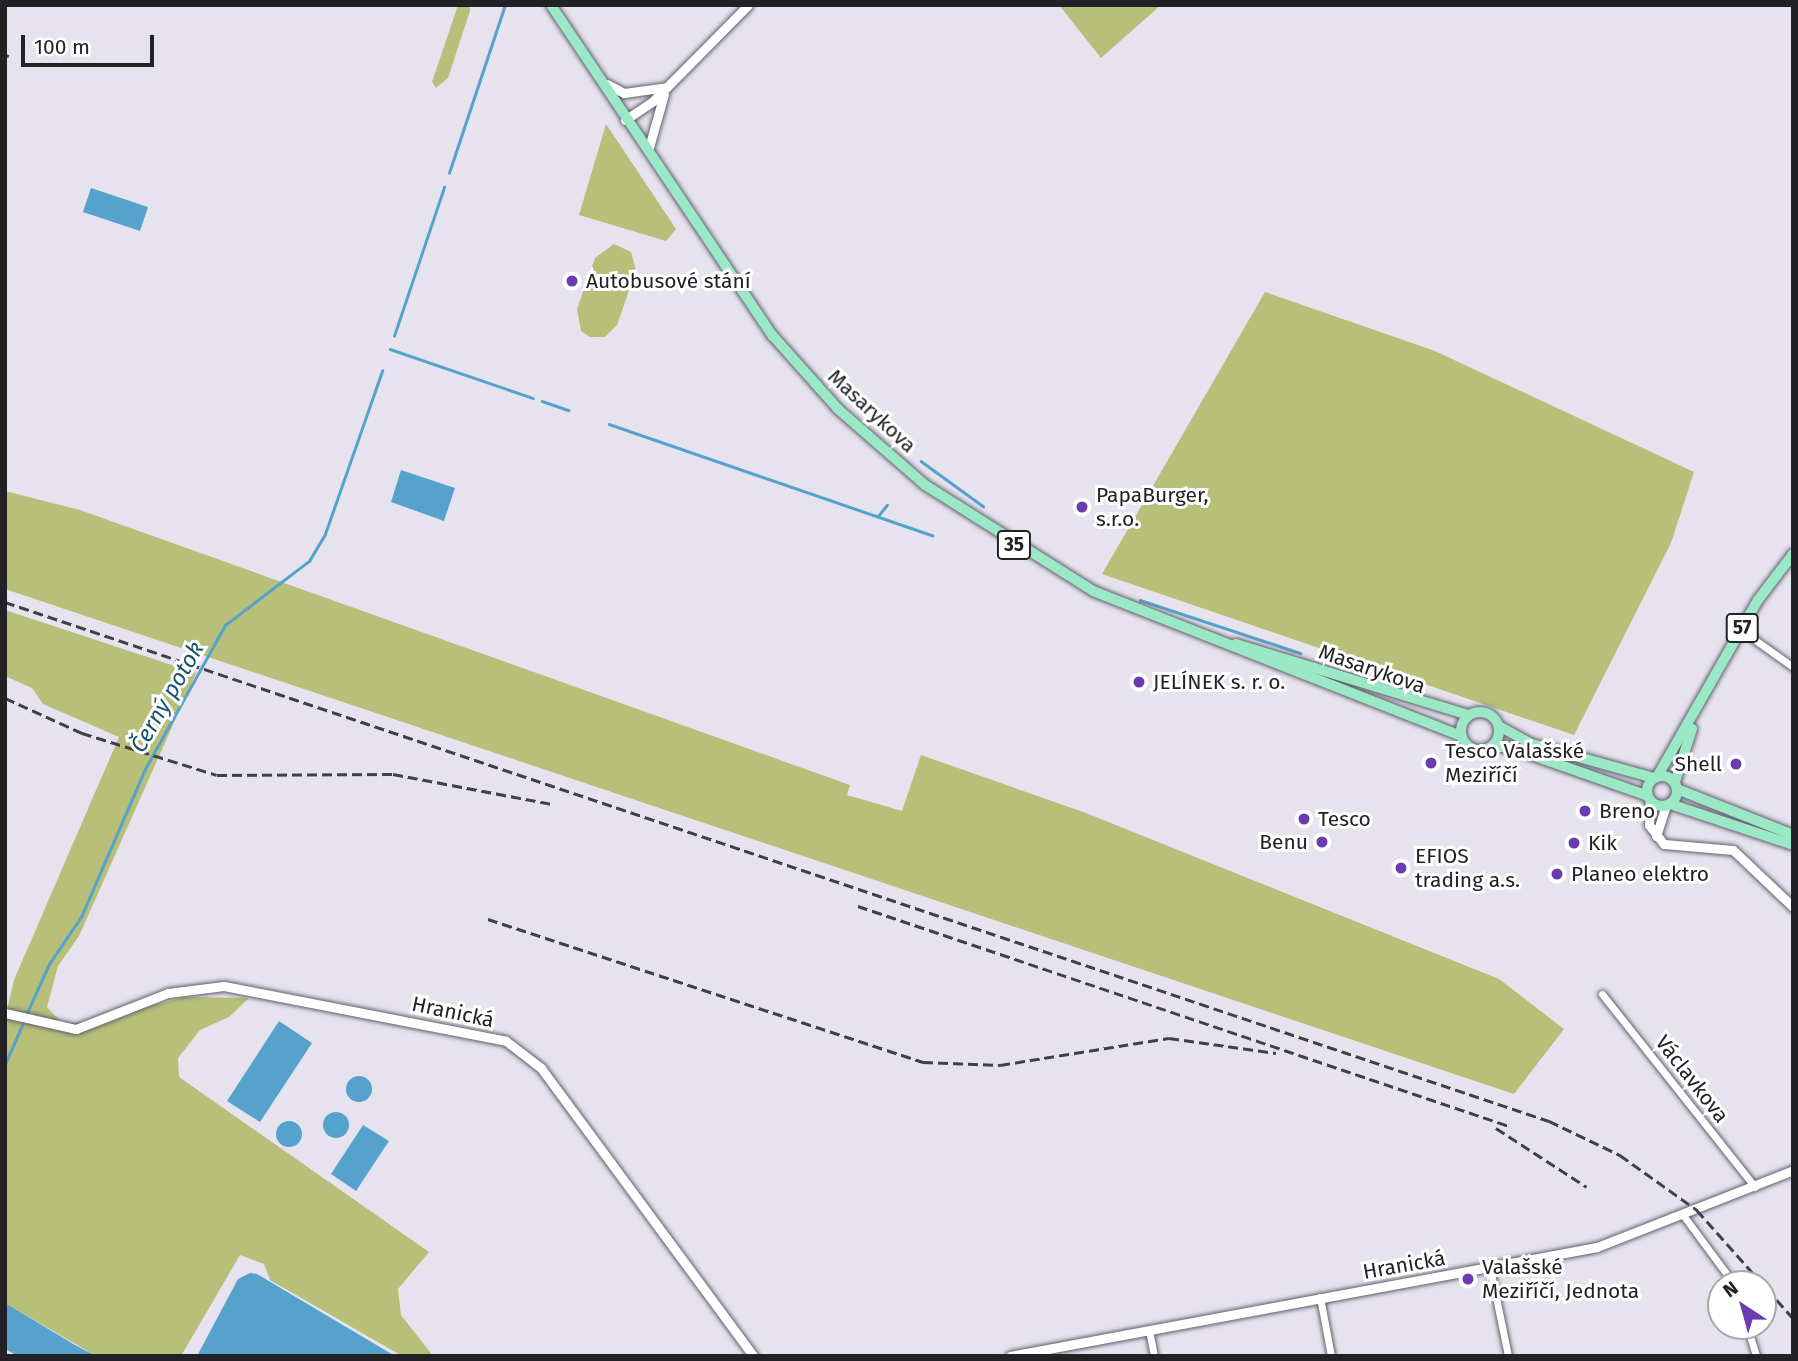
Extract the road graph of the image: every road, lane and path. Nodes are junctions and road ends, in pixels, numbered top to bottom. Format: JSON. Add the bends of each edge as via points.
{"nodes":[{"id":1,"x":551,"y":5,"type":"edge"},
{"id":2,"x":748,"y":5,"type":"edge"},
{"id":3,"x":596,"y":75,"type":"junction"},
{"id":4,"x":668,"y":86,"type":"junction"},
{"id":5,"x":625,"y":120,"type":"junction"},
{"id":6,"x":648,"y":155,"type":"junction"},
{"id":7,"x":1793,"y":554,"type":"edge"},
{"id":8,"x":1183,"y":628,"type":"junction"},
{"id":9,"x":1741,"y":630,"type":"junction"},
{"id":10,"x":1793,"y":667,"type":"edge"},
{"id":11,"x":1699,"y":707,"type":"junction"},
{"id":12,"x":1468,"y":715,"type":"junction"},
{"id":13,"x":1499,"y":726,"type":"junction"},
{"id":14,"x":1461,"y":736,"type":"junction"},
{"id":15,"x":1491,"y":747,"type":"junction"},
{"id":16,"x":1655,"y":777,"type":"junction"},
{"id":17,"x":1676,"y":786,"type":"junction"},
{"id":18,"x":1649,"y":798,"type":"junction"},
{"id":19,"x":1668,"y":804,"type":"junction"},
{"id":20,"x":1793,"y":835,"type":"edge"},
{"id":21,"x":1656,"y":836,"type":"junction"},
{"id":22,"x":1793,"y":845,"type":"edge"},
{"id":23,"x":1793,"y":907,"type":"edge"},
{"id":24,"x":1602,"y":994,"type":"dead end"},
{"id":25,"x":5,"y":1013,"type":"edge"},
{"id":26,"x":1793,"y":1170,"type":"edge"},
{"id":27,"x":1755,"y":1186,"type":"junction"},
{"id":28,"x":1683,"y":1216,"type":"junction"},
{"id":29,"x":1490,"y":1268,"type":"junction"},
{"id":30,"x":1724,"y":1270,"type":"edge"},
{"id":31,"x":1320,"y":1297,"type":"junction"},
{"id":32,"x":1149,"y":1330,"type":"junction"},
{"id":33,"x":753,"y":1356,"type":"edge"},
{"id":34,"x":1010,"y":1356,"type":"edge"},
{"id":35,"x":1154,"y":1356,"type":"edge"},
{"id":36,"x":1331,"y":1356,"type":"edge"},
{"id":37,"x":1508,"y":1356,"type":"edge"}],
"edges":[{"from":1,"to":3,"type":"main road","number":"35"},
{"from":2,"to":4,"type":"street"},
{"from":3,"to":4,"type":"street","via":[[624,93]]},
{"from":3,"to":5,"type":"main road","number":"35"},
{"from":4,"to":5,"type":"street"},
{"from":4,"to":6,"type":"street","via":[[652,122]]},
{"from":5,"to":6,"type":"main road","name":"Masarykova","number":"35"},
{"from":6,"to":8,"type":"main road","name":"Masarykova","number":"35","via":[[773,336],[863,432],[925,485],[1036,559]]},
{"from":7,"to":9,"type":"main road","number":"57"},
{"from":8,"to":12,"type":"main road","name":"Masarykova","number":"35"},
{"from":8,"to":14,"type":"main road","name":"Masarykova","number":"35"},
{"from":9,"to":10,"type":"street"},
{"from":9,"to":11,"type":"main road","number":"57"},
{"from":11,"to":16,"type":"main road","number":"57"},
{"from":11,"to":17,"type":"main road","number":"57"},
{"from":12,"to":13,"type":"main road","name":"Masarykova","number":"35","via":[[1486,713]]},
{"from":12,"to":14,"type":"main road"},
{"from":13,"to":15,"type":"main road"},
{"from":13,"to":16,"type":"main road","name":"Masarykova","number":"35","via":[[1532,744]]},
{"from":14,"to":15,"type":"main road","name":"Masarykova","number":"35","via":[[1473,749]]},
{"from":15,"to":18,"type":"main road","name":"Masarykova","number":"35","via":[[1509,747]]},
{"from":16,"to":17,"type":"main road","number":"35"},
{"from":16,"to":18,"type":"main road"},
{"from":17,"to":19,"type":"main road"},
{"from":17,"to":20,"type":"main road","number":"35"},
{"from":18,"to":19,"type":"main road","number":"35"},
{"from":18,"to":21,"type":"street","via":[[1648,820]]},
{"from":19,"to":21,"type":"street"},
{"from":19,"to":22,"type":"main road","number":"35"},
{"from":21,"to":23,"type":"street","via":[[1674,848],[1733,850]]},
{"from":24,"to":27,"type":"street","name":"Václavkova"},
{"from":25,"to":33,"type":"street","name":"Hranická","via":[[66,1029],[93,1027],[167,993],[224,986],[506,1041],[541,1068]]},
{"from":26,"to":27,"type":"street","name":"Hranická"},
{"from":27,"to":28,"type":"street","name":"Hranická"},
{"from":28,"to":29,"type":"street","name":"Hranická","via":[[1597,1247]]},
{"from":28,"to":30,"type":"street"},
{"from":29,"to":31,"type":"street","name":"Hranická"},
{"from":29,"to":37,"type":"street"},
{"from":31,"to":32,"type":"street","name":"Hranická"},
{"from":31,"to":36,"type":"street"},
{"from":32,"to":34,"type":"street","name":"Hranická"},
{"from":32,"to":35,"type":"street"}]}
